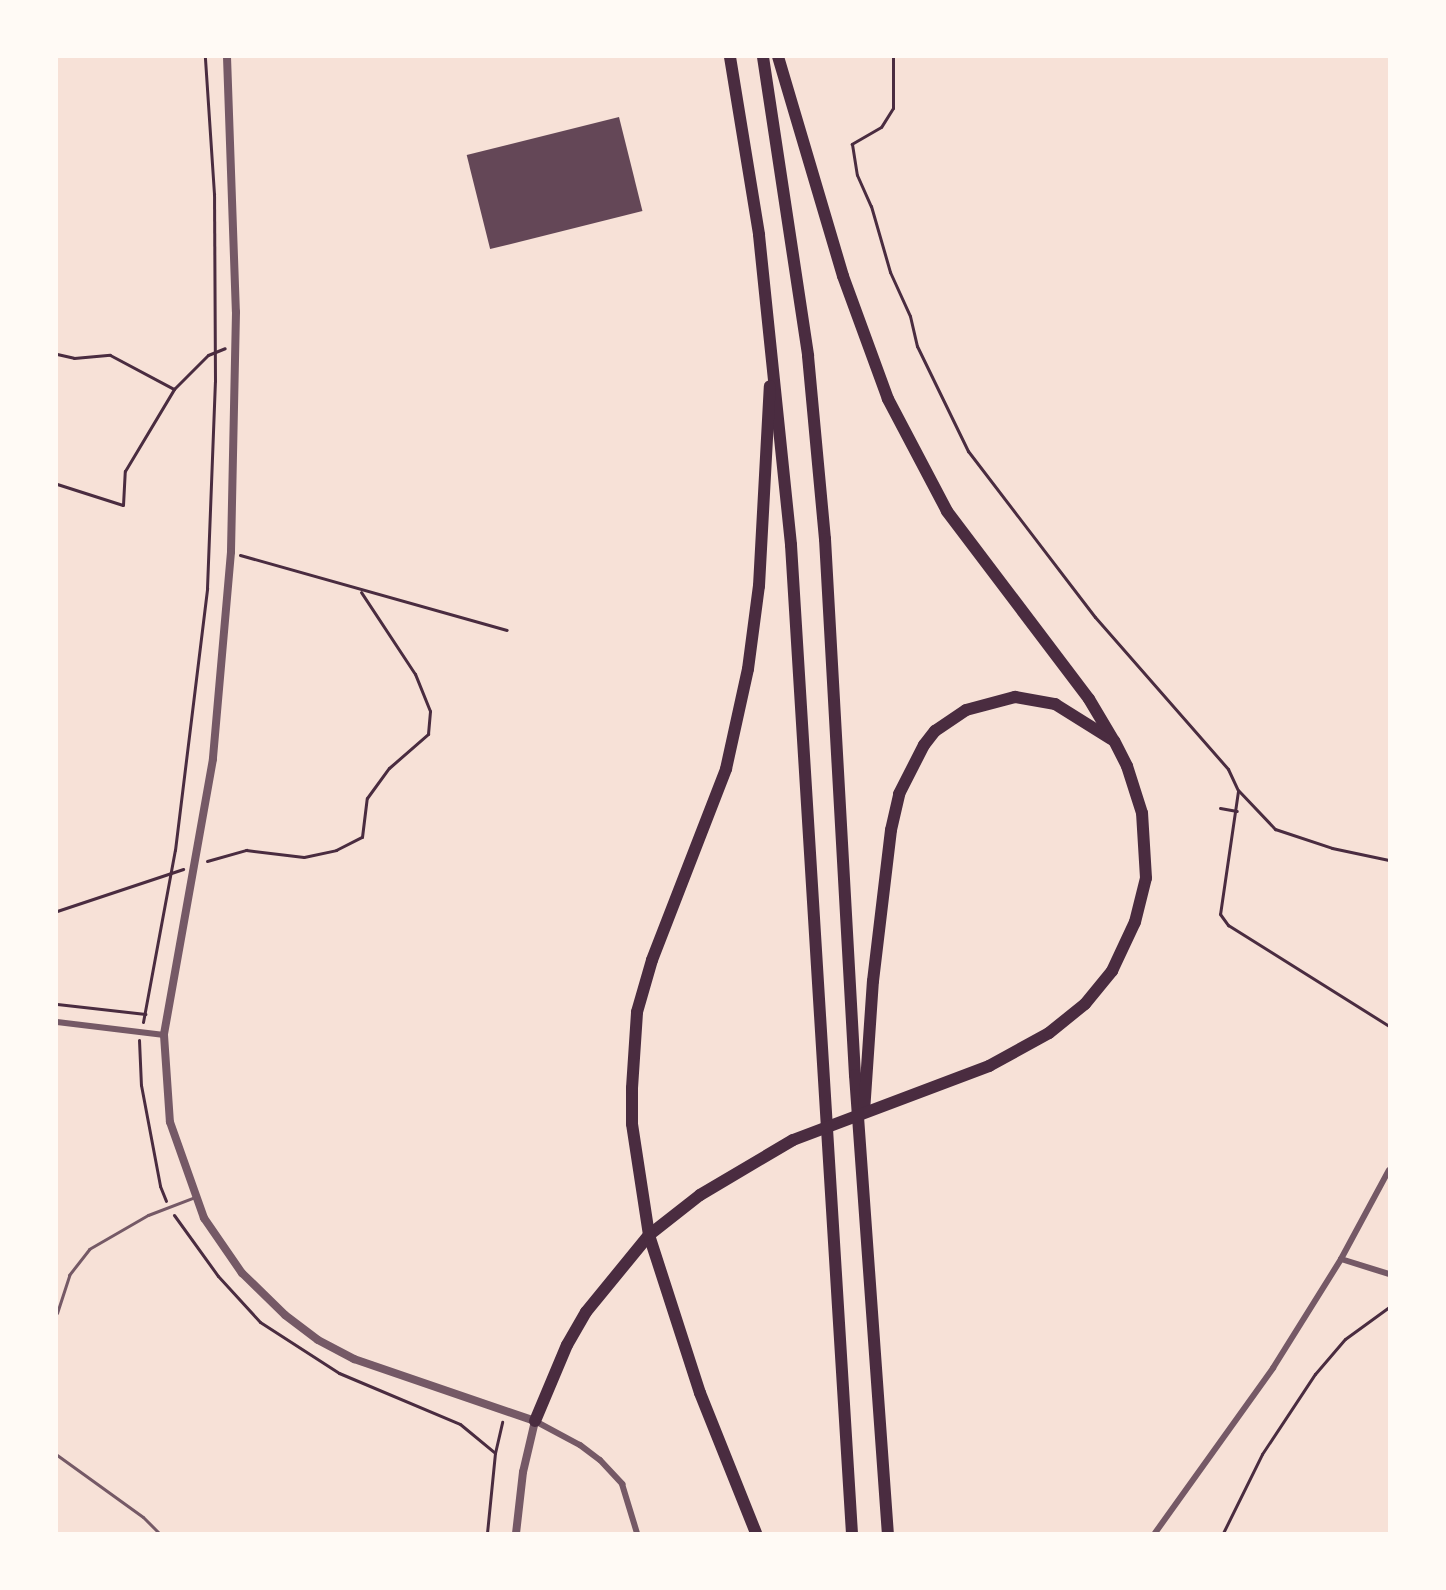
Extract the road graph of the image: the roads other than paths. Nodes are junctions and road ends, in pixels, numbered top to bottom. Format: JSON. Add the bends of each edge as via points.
{"nodes":[{"id":1,"x":227,"y":57,"type":"edge"},
{"id":2,"x":730,"y":57,"type":"edge"},
{"id":3,"x":763,"y":57,"type":"edge"},
{"id":4,"x":778,"y":57,"type":"edge"},
{"id":5,"x":772,"y":340,"type":"junction"},
{"id":6,"x":1114,"y":741,"type":"junction"},
{"id":7,"x":57,"y":1022,"type":"edge"},
{"id":8,"x":164,"y":1035,"type":"junction"},
{"id":9,"x":861,"y":1073,"type":"junction"},
{"id":10,"x":1389,"y":1170,"type":"edge"},
{"id":11,"x":195,"y":1197,"type":"junction"},
{"id":12,"x":648,"y":1235,"type":"junction"},
{"id":13,"x":1341,"y":1259,"type":"junction"},
{"id":14,"x":1389,"y":1274,"type":"edge"},
{"id":15,"x":57,"y":1312,"type":"edge"},
{"id":16,"x":535,"y":1421,"type":"junction"},
{"id":17,"x":57,"y":1455,"type":"edge"},
{"id":18,"x":159,"y":1533,"type":"edge"},
{"id":19,"x":516,"y":1533,"type":"edge"},
{"id":20,"x":637,"y":1533,"type":"edge"},
{"id":21,"x":756,"y":1533,"type":"edge"},
{"id":22,"x":852,"y":1533,"type":"edge"},
{"id":23,"x":888,"y":1533,"type":"edge"},
{"id":24,"x":1155,"y":1533,"type":"edge"}],
"edges":[{"from":1,"to":8,"type":"street","via":[[236,344],[231,552],[218,717]]},
{"from":2,"to":5,"type":"highway","via":[[754,194]]},
{"from":3,"to":9,"type":"highway","via":[[808,356]]},
{"from":4,"to":6,"type":"highway","via":[[843,276],[888,399],[947,511],[1089,699]]},
{"from":5,"to":12,"type":"highway","via":[[764,525],[748,669],[726,769],[652,960],[632,1042],[632,1124]]},
{"from":5,"to":22,"type":"highway","via":[[791,544]]},
{"from":6,"to":9,"type":"highway","via":[[1055,704],[1015,697],[987,701],[966,710],[930,738],[910,768],[891,830]]},
{"from":6,"to":12,"type":"highway","via":[[1127,766],[1142,813],[1146,878],[1122,953],[1085,1004],[1049,1033],[988,1066],[793,1140],[746,1165]]},
{"from":7,"to":8,"type":"street"},
{"from":8,"to":11,"type":"street","via":[[170,1122]]},
{"from":9,"to":23,"type":"highway","via":[[861,1155]]},
{"from":10,"to":13,"type":"street"},
{"from":11,"to":15,"type":"lane","via":[[113,1233],[89,1249],[69,1275]]},
{"from":11,"to":16,"type":"street","via":[[222,1247],[242,1273],[285,1315],[318,1340],[354,1359]]},
{"from":12,"to":16,"type":"highway","via":[[586,1312],[567,1345]]},
{"from":12,"to":21,"type":"highway","via":[[700,1393]]},
{"from":13,"to":14,"type":"street"},
{"from":13,"to":24,"type":"street","via":[[1273,1368]]},
{"from":16,"to":19,"type":"street","via":[[523,1472]]},
{"from":16,"to":20,"type":"street","via":[[580,1445],[622,1484]]},
{"from":17,"to":18,"type":"lane","via":[[143,1516]]}]}
